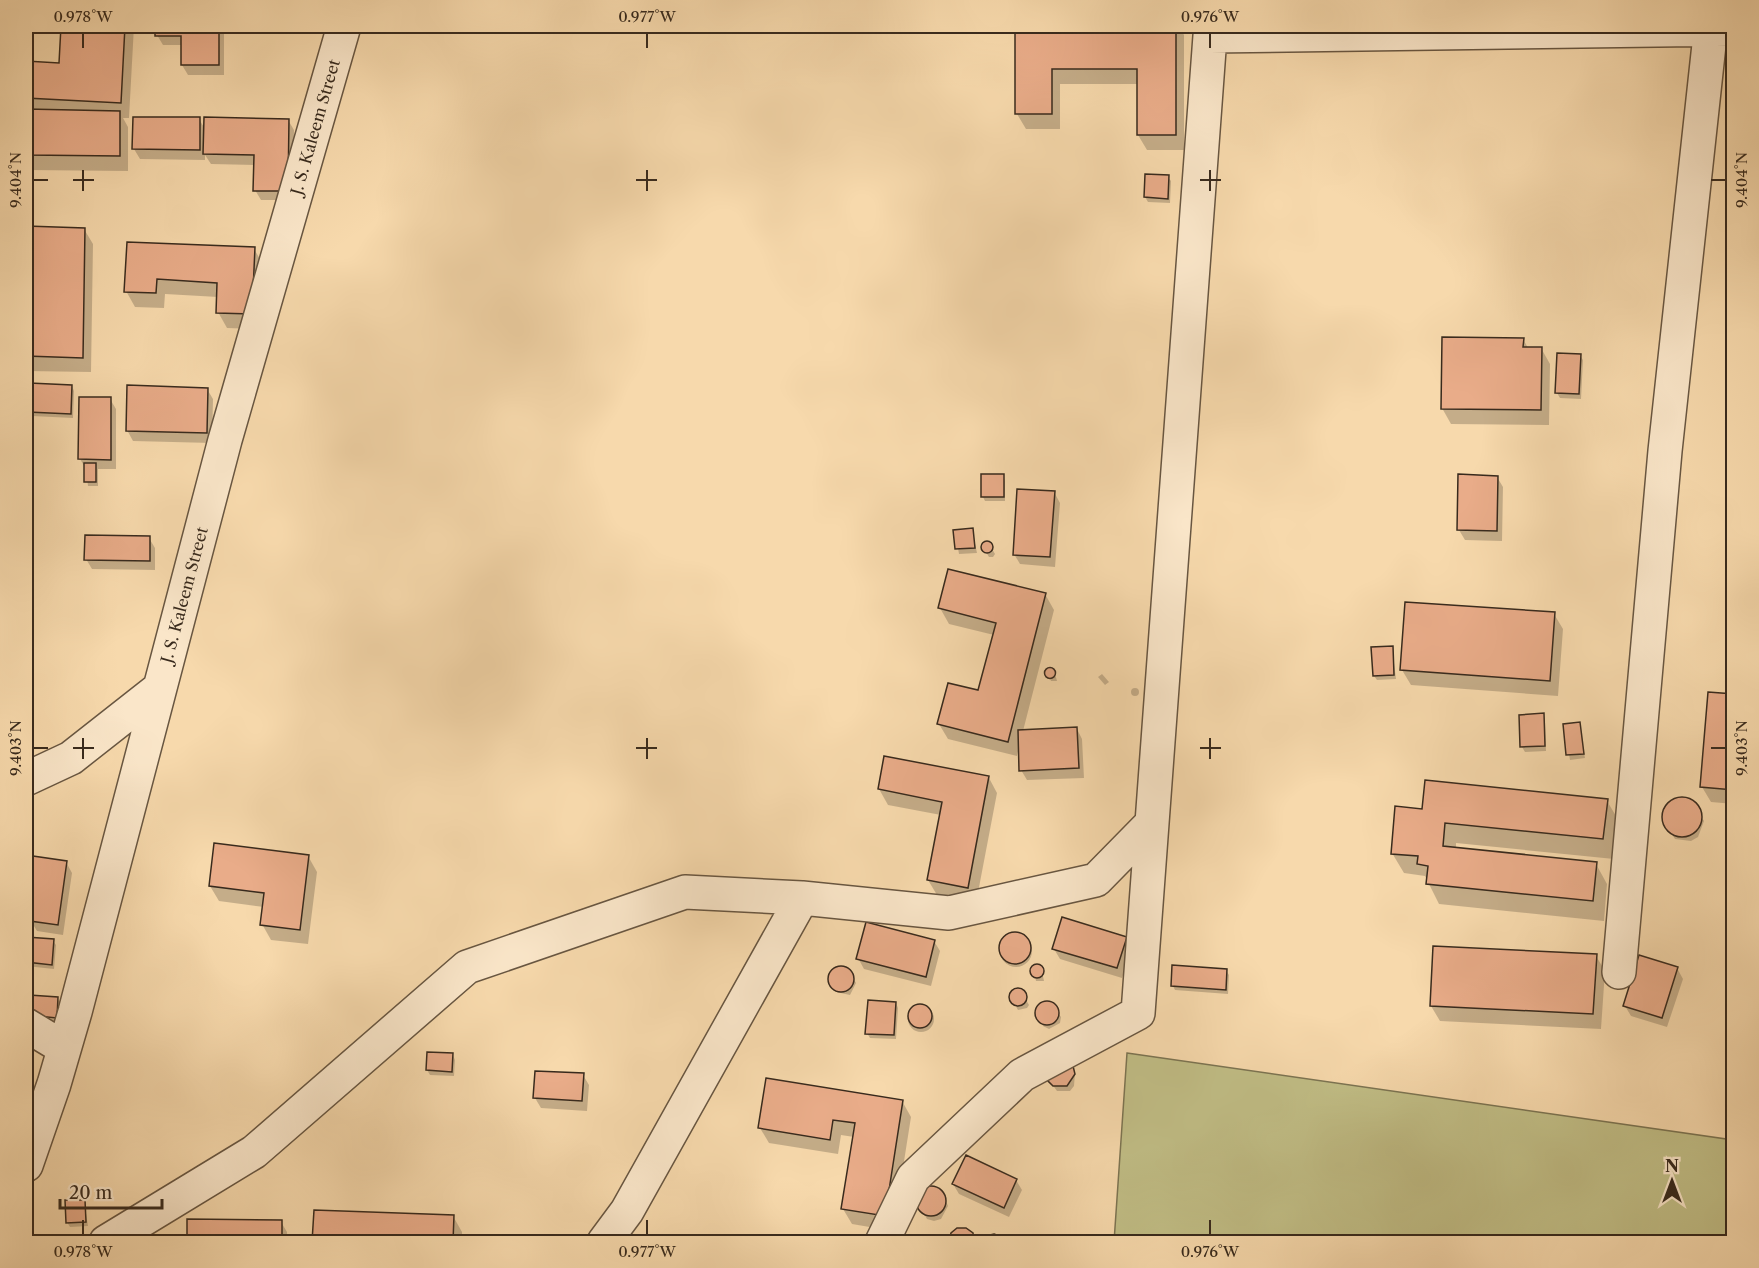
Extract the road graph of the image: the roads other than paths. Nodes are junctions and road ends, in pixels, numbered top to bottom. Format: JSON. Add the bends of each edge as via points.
{"nodes":[{"id":1,"x":344,"y":26,"type":"edge"},
{"id":2,"x":1718,"y":28,"type":"edge"},
{"id":3,"x":160,"y":688,"type":"junction"},
{"id":4,"x":26,"y":779,"type":"edge"},
{"id":5,"x":1151,"y":824,"type":"junction"},
{"id":6,"x":802,"y":898,"type":"junction"},
{"id":7,"x":1619,"y":972,"type":"dead end"},
{"id":8,"x":26,"y":1025,"type":"edge"},
{"id":9,"x":64,"y":1048,"type":"junction"},
{"id":10,"x":26,"y":1165,"type":"edge"},
{"id":11,"x":106,"y":1242,"type":"edge"},
{"id":12,"x":604,"y":1242,"type":"edge"},
{"id":13,"x":882,"y":1242,"type":"edge"}],
"edges":[{"from":1,"to":3,"type":"street","name":"J. S. Kaleem Street","via":[[225,440]]},
{"from":2,"to":5,"type":"street","via":[[1210,36]]},
{"from":2,"to":7,"type":"street","via":[[1665,451]]},
{"from":3,"to":4,"type":"street","via":[[71,758]]},
{"from":3,"to":9,"type":"street","name":"J. S. Kaleem Street"},
{"from":5,"to":6,"type":"street","via":[[1096,880],[949,913]]},
{"from":5,"to":13,"type":"street","via":[[1138,1012],[1022,1075],[913,1178]]},
{"from":6,"to":11,"type":"street","via":[[685,892],[467,967],[254,1152]]},
{"from":6,"to":12,"type":"street","via":[[627,1211]]},
{"from":8,"to":9,"type":"street"},
{"from":9,"to":10,"type":"street","name":"J. S. Kaleem Street"}]}
